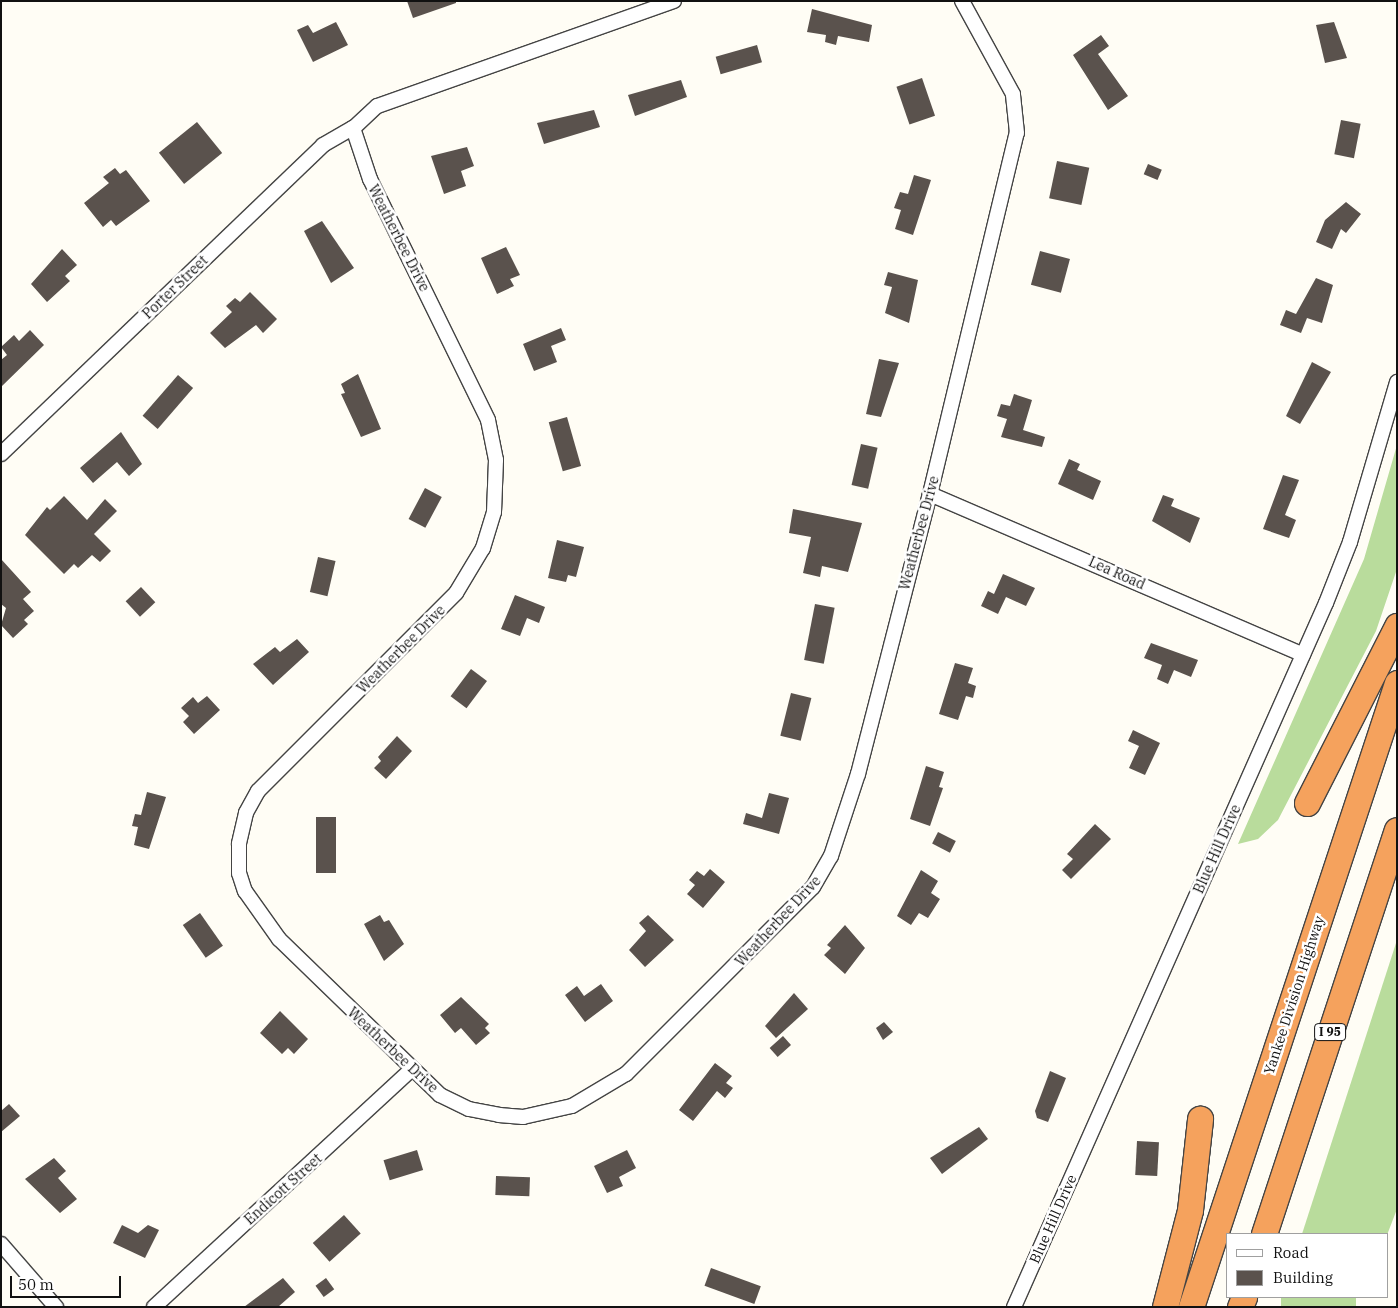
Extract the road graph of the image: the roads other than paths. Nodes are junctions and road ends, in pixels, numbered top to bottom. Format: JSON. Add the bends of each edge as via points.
{"nodes":[{"id":1,"x":674,"y":1,"type":"edge"},
{"id":2,"x":962,"y":1,"type":"edge"},
{"id":3,"x":353,"y":128,"type":"junction"},
{"id":4,"x":1397,"y":382,"type":"edge"},
{"id":5,"x":1,"y":454,"type":"edge"},
{"id":6,"x":930,"y":494,"type":"junction"},
{"id":7,"x":1397,"y":626,"type":"edge"},
{"id":8,"x":1303,"y":655,"type":"junction"},
{"id":9,"x":1397,"y":683,"type":"edge"},
{"id":10,"x":1307,"y":803,"type":"dead end"},
{"id":11,"x":1397,"y":830,"type":"edge"},
{"id":12,"x":411,"y":1070,"type":"junction"},
{"id":13,"x":1200,"y":1119,"type":"dead end"},
{"id":14,"x":1264,"y":1233,"type":"edge"},
{"id":15,"x":1,"y":1244,"type":"edge"},
{"id":16,"x":56,"y":1307,"type":"edge"},
{"id":17,"x":154,"y":1307,"type":"edge"},
{"id":18,"x":1014,"y":1307,"type":"edge"},
{"id":19,"x":1165,"y":1307,"type":"edge"},
{"id":20,"x":1191,"y":1307,"type":"edge"}],
"edges":[{"from":1,"to":3,"type":"street","via":[[377,106]]},
{"from":2,"to":6,"type":"street","name":"Weatherbee Drive","via":[[1013,94],[1017,134]]},
{"from":3,"to":5,"type":"street","name":"Porter Street","via":[[323,145]]},
{"from":3,"to":12,"type":"street","name":"Weatherbee Drive","via":[[370,179],[488,420],[496,460],[494,512],[484,548],[456,594],[254,797],[243,823],[238,865],[245,891],[262,920]]},
{"from":4,"to":8,"type":"street","name":"Blue Hill Drive","via":[[1350,542]]},
{"from":6,"to":8,"type":"street","name":"Lea Road"},
{"from":6,"to":12,"type":"street","name":"Weatherbee Drive","via":[[858,774],[831,856],[814,887],[626,1074],[572,1106],[523,1117],[468,1109],[440,1095]]},
{"from":7,"to":10,"type":"highway"},
{"from":8,"to":18,"type":"street","name":"Blue Hill Drive"},
{"from":9,"to":20,"type":"highway","name":"Yankee Division Highway"},
{"from":11,"to":14,"type":"highway","number":"I 95"},
{"from":12,"to":17,"type":"street","name":"Endicott Street"},
{"from":13,"to":19,"type":"highway","via":[[1193,1192]]},
{"from":15,"to":16,"type":"street"}]}
